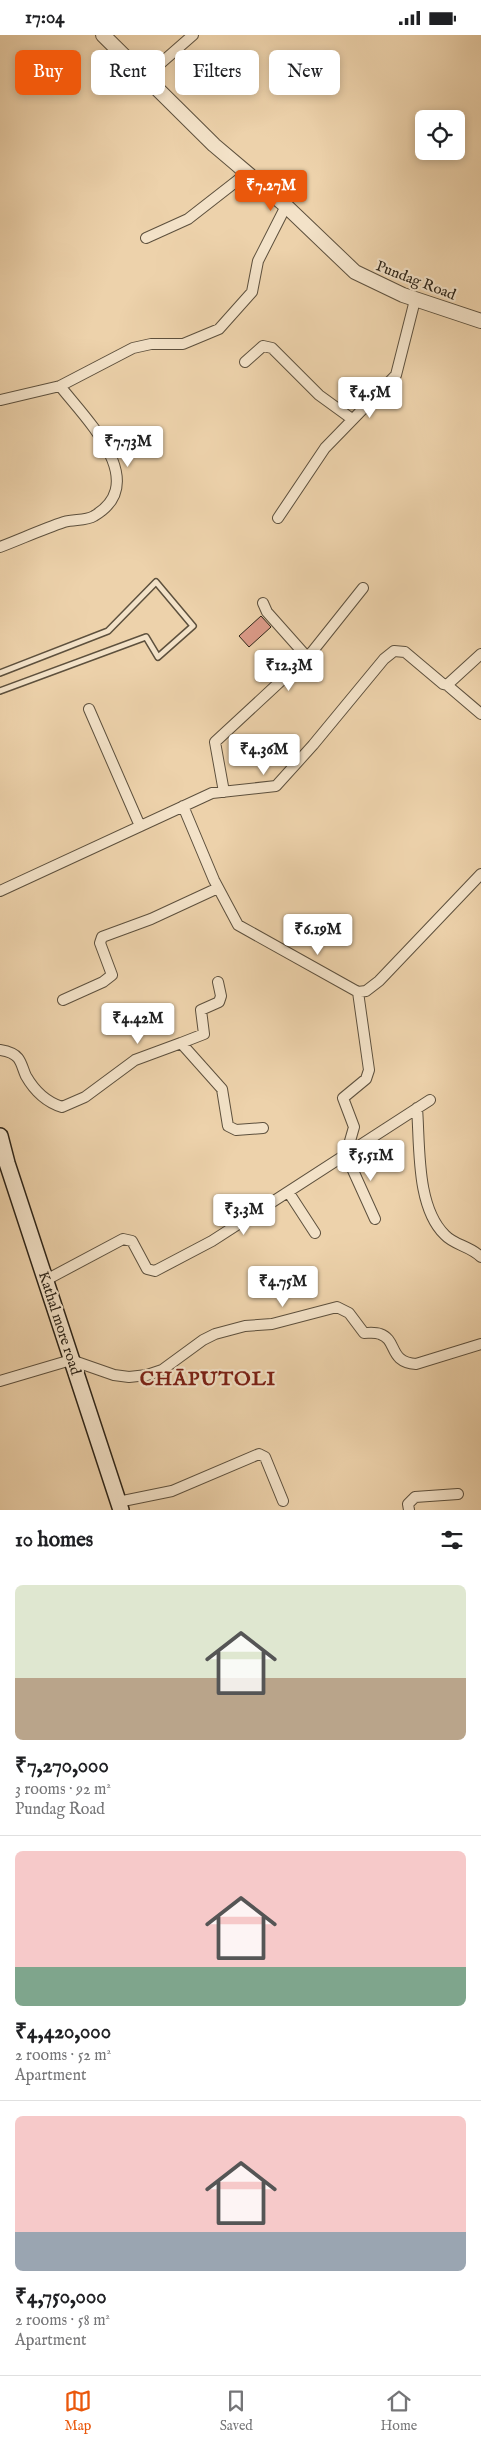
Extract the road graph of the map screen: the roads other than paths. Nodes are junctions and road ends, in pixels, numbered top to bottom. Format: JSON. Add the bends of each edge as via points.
{"nodes":[{"id":1,"x":103,"y":35,"type":"edge"},
{"id":2,"x":193,"y":35,"type":"edge"},
{"id":3,"x":118,"y":50,"type":"edge"},
{"id":4,"x":165,"y":59,"type":"edge"},
{"id":5,"x":163,"y":95,"type":"edge"},
{"id":6,"x":247,"y":173,"type":"junction"},
{"id":7,"x":286,"y":206,"type":"junction"},
{"id":8,"x":146,"y":237,"type":"dead end"},
{"id":9,"x":416,"y":300,"type":"junction"},
{"id":10,"x":481,"y":321,"type":"edge"},
{"id":11,"x":245,"y":362,"type":"dead end"},
{"id":12,"x":60,"y":385,"type":"junction"},
{"id":13,"x":1,"y":400,"type":"edge"},
{"id":14,"x":352,"y":419,"type":"junction"},
{"id":15,"x":278,"y":518,"type":"dead end"},
{"id":16,"x":0,"y":547,"type":"edge"},
{"id":17,"x":363,"y":588,"type":"dead end"},
{"id":18,"x":263,"y":603,"type":"dead end"},
{"id":19,"x":481,"y":654,"type":"edge"},
{"id":20,"x":307,"y":657,"type":"junction"},
{"id":21,"x":0,"y":673,"type":"edge"},
{"id":22,"x":447,"y":685,"type":"junction"},
{"id":23,"x":0,"y":691,"type":"edge"},
{"id":24,"x":89,"y":709,"type":"dead end"},
{"id":25,"x":481,"y":714,"type":"edge"},
{"id":26,"x":224,"y":792,"type":"junction"},
{"id":27,"x":183,"y":806,"type":"junction"},
{"id":28,"x":140,"y":827,"type":"junction"},
{"id":29,"x":481,"y":874,"type":"edge"},
{"id":30,"x":218,"y":888,"type":"junction"},
{"id":31,"x":0,"y":891,"type":"edge"},
{"id":32,"x":218,"y":982,"type":"dead end"},
{"id":33,"x":358,"y":992,"type":"junction"},
{"id":34,"x":63,"y":1000,"type":"dead end"},
{"id":35,"x":181,"y":1043,"type":"junction"},
{"id":36,"x":0,"y":1050,"type":"edge"},
{"id":37,"x":430,"y":1100,"type":"dead end"},
{"id":38,"x":417,"y":1108,"type":"junction"},
{"id":39,"x":263,"y":1128,"type":"dead end"},
{"id":40,"x":0,"y":1136,"type":"edge"},
{"id":41,"x":346,"y":1155,"type":"junction"},
{"id":42,"x":289,"y":1193,"type":"junction"},
{"id":43,"x":375,"y":1219,"type":"dead end"},
{"id":44,"x":315,"y":1233,"type":"dead end"},
{"id":45,"x":481,"y":1257,"type":"edge"},
{"id":46,"x":46,"y":1280,"type":"junction"},
{"id":47,"x":481,"y":1344,"type":"edge"},
{"id":48,"x":71,"y":1360,"type":"junction"},
{"id":49,"x":0,"y":1381,"type":"edge"},
{"id":50,"x":458,"y":1494,"type":"dead end"},
{"id":51,"x":283,"y":1501,"type":"dead end"},
{"id":52,"x":119,"y":1506,"type":"edge"},
{"id":53,"x":408,"y":1510,"type":"edge"}],
"edges":[{"from":1,"to":3,"type":"street","name":"Pundag Road"},
{"from":2,"to":4,"type":"street"},
{"from":5,"to":6,"type":"street","name":"Pundag Road"},
{"from":6,"to":7,"type":"street","name":"Pundag Road"},
{"from":6,"to":8,"type":"street","via":[[188,219]]},
{"from":7,"to":9,"type":"street","name":"Pundag Road","via":[[355,272]]},
{"from":7,"to":12,"type":"street","via":[[258,261],[252,292],[219,329],[183,344],[151,344],[128,350]]},
{"from":9,"to":10,"type":"street","name":"Pundag Road"},
{"from":9,"to":14,"type":"street","via":[[396,375]]},
{"from":11,"to":14,"type":"street","via":[[262,346],[272,348],[319,395]]},
{"from":12,"to":13,"type":"street"},
{"from":12,"to":16,"type":"street","via":[[111,455],[116,469],[115,493],[104,508],[89,518],[66,522]]},
{"from":14,"to":15,"type":"street","via":[[325,448]]},
{"from":17,"to":20,"type":"street"},
{"from":18,"to":20,"type":"street","via":[[267,612]]},
{"from":19,"to":22,"type":"street"},
{"from":20,"to":26,"type":"street","via":[[215,742]]},
{"from":21,"to":23,"type":"lane","via":[[108,631],[156,582],[193,626],[158,657],[146,637]]},
{"from":22,"to":25,"type":"street"},
{"from":22,"to":26,"type":"street","via":[[405,652],[394,651],[276,786]]},
{"from":24,"to":28,"type":"street"},
{"from":26,"to":27,"type":"street","via":[[212,793]]},
{"from":27,"to":28,"type":"street"},
{"from":27,"to":30,"type":"street"},
{"from":28,"to":31,"type":"street"},
{"from":29,"to":33,"type":"street","via":[[392,969],[373,987]]},
{"from":30,"to":33,"type":"street","via":[[238,925]]},
{"from":30,"to":34,"type":"street","via":[[102,937],[100,943],[112,975]]},
{"from":32,"to":35,"type":"street","via":[[219,1002],[203,1007],[200,1012],[204,1034]]},
{"from":33,"to":41,"type":"street","via":[[369,1070],[366,1079],[343,1098],[354,1127]]},
{"from":35,"to":36,"type":"street","via":[[135,1060],[85,1097],[62,1107],[38,1093],[14,1054]]},
{"from":35,"to":39,"type":"street","via":[[222,1089],[228,1126],[236,1130]]},
{"from":37,"to":38,"type":"street"},
{"from":38,"to":41,"type":"street"},
{"from":38,"to":45,"type":"street","via":[[427,1205],[446,1236],[471,1247]]},
{"from":40,"to":46,"type":"main road","name":"Kathal more road"},
{"from":41,"to":42,"type":"street"},
{"from":41,"to":43,"type":"street"},
{"from":42,"to":44,"type":"street"},
{"from":42,"to":46,"type":"street","via":[[212,1241],[155,1271],[148,1270],[132,1241],[125,1239]]},
{"from":46,"to":48,"type":"main road","name":"Kathal more road"},
{"from":47,"to":48,"type":"street","via":[[416,1363],[405,1362],[396,1355],[384,1336],[364,1333],[349,1313],[336,1307],[216,1334],[162,1370],[147,1375],[114,1375]]},
{"from":48,"to":49,"type":"street"},
{"from":48,"to":52,"type":"main road","name":"Kathal more road"},
{"from":50,"to":53,"type":"street","via":[[415,1497],[408,1504]]},
{"from":51,"to":52,"type":"street","via":[[265,1457],[259,1454],[172,1491]]}]}
